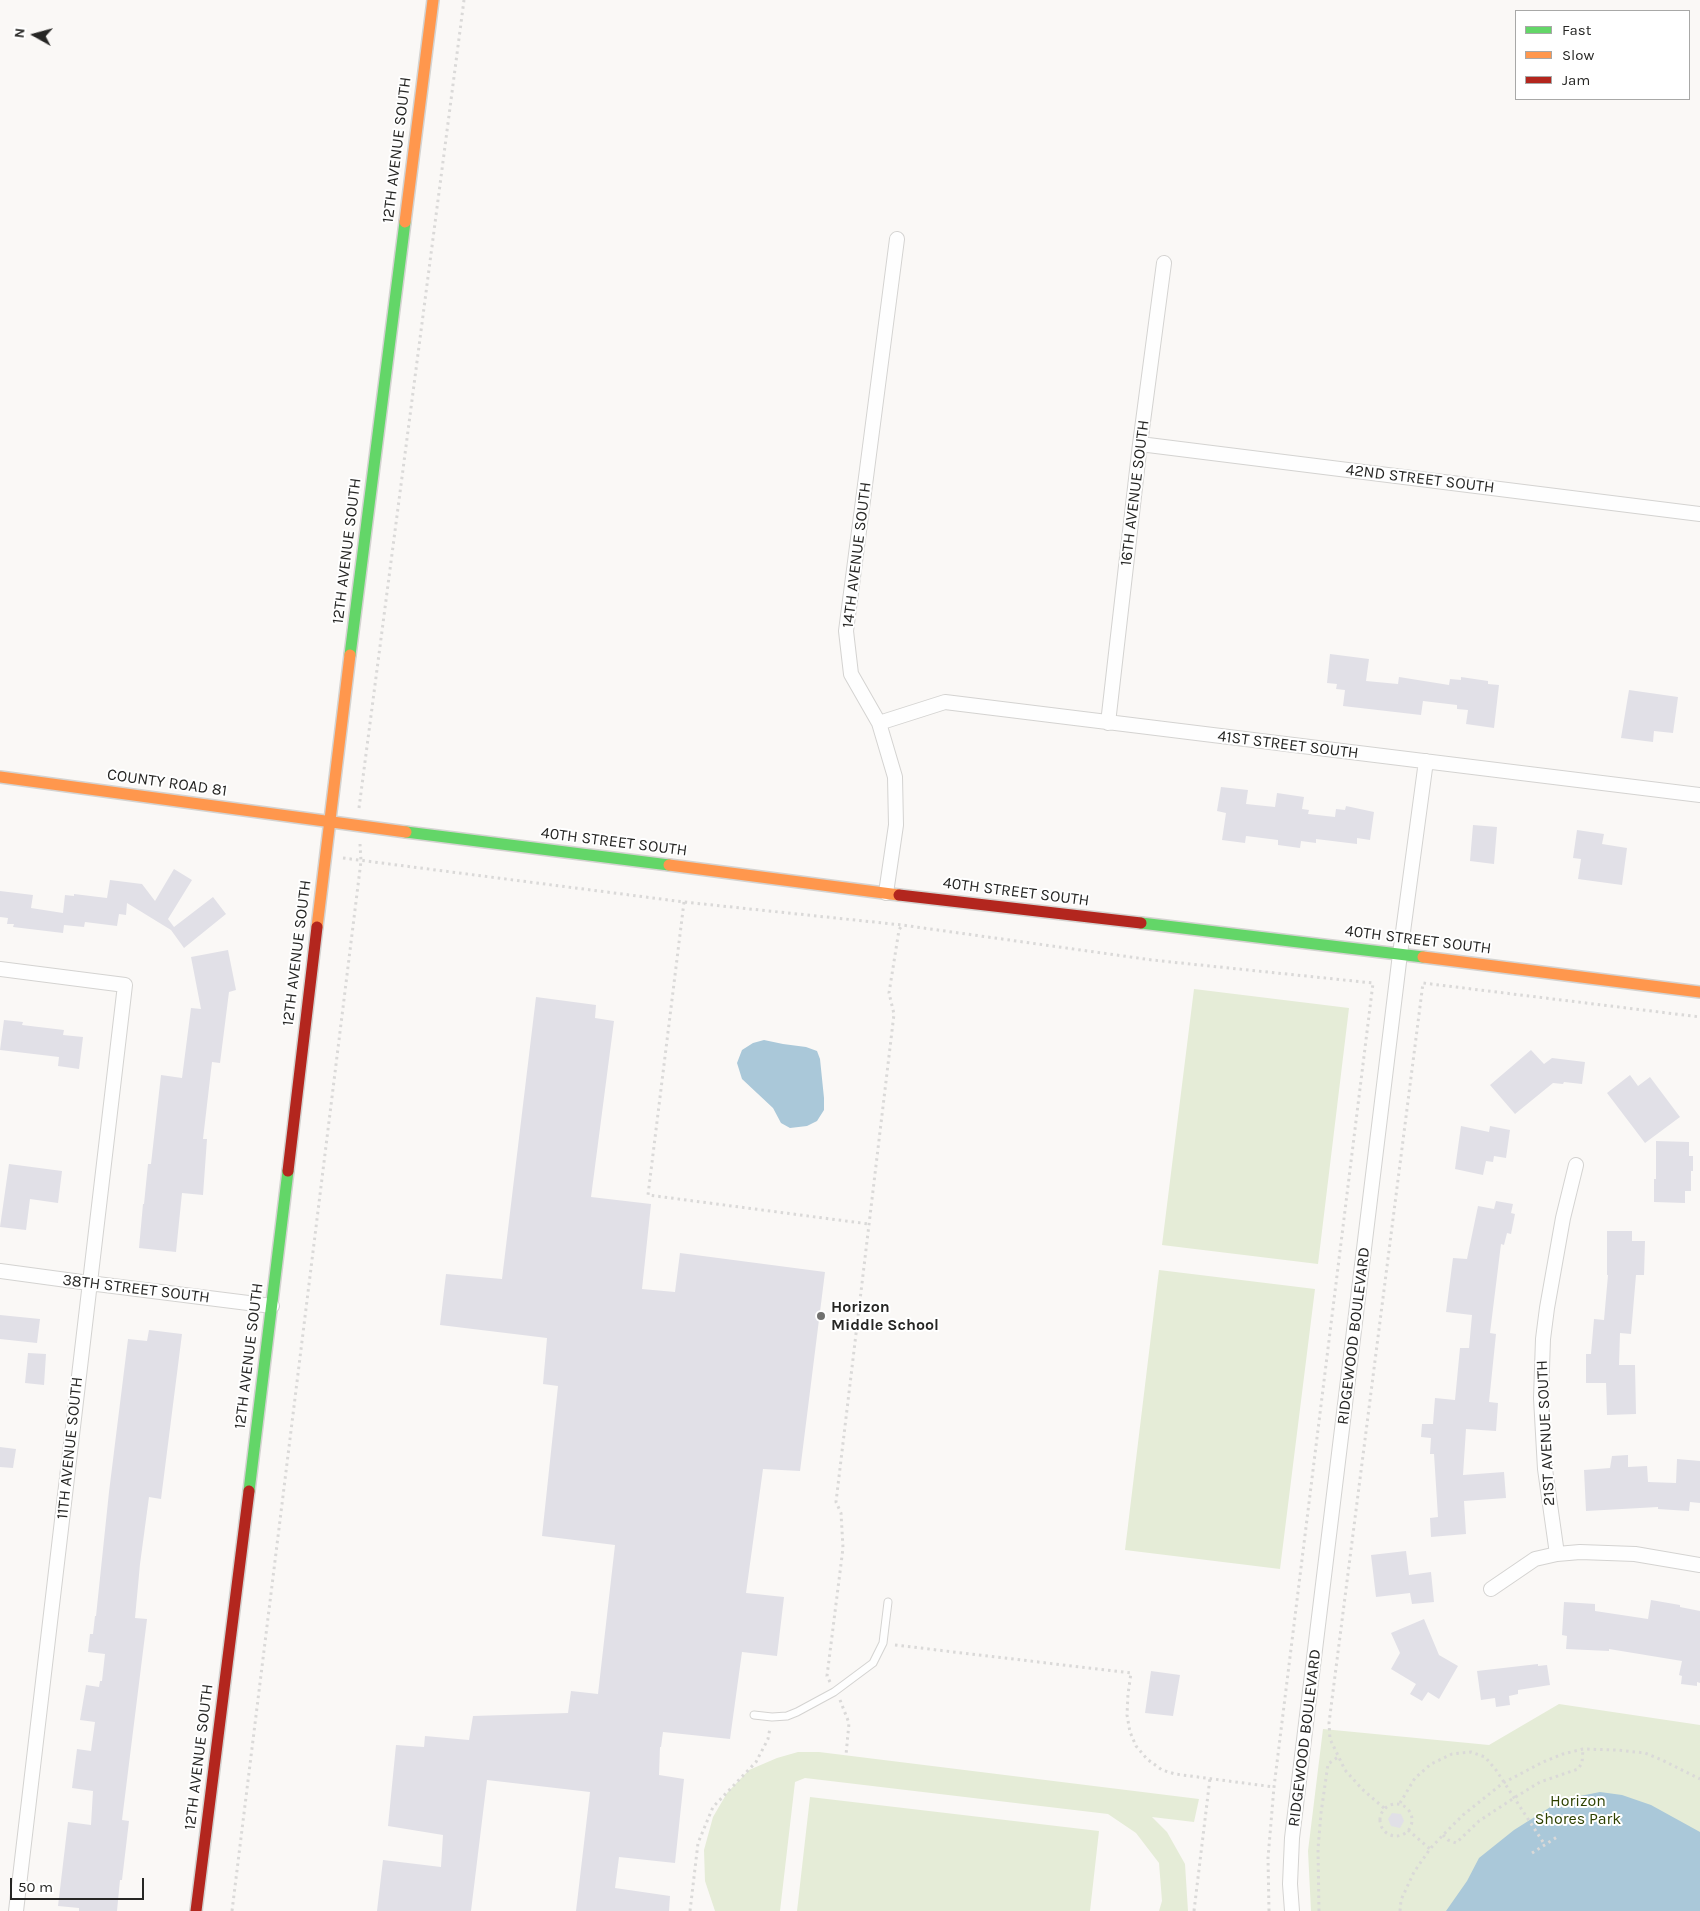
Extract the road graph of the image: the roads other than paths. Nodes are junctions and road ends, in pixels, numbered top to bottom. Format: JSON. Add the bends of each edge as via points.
{"nodes":[{"id":1,"x":433,"y":0,"type":"edge"},
{"id":2,"x":897,"y":239,"type":"dead end"},
{"id":3,"x":1164,"y":263,"type":"dead end"},
{"id":4,"x":1140,"y":444,"type":"junction"},
{"id":5,"x":1700,"y":514,"type":"edge"},
{"id":6,"x":879,"y":723,"type":"junction"},
{"id":7,"x":1108,"y":723,"type":"junction"},
{"id":8,"x":1426,"y":761,"type":"junction"},
{"id":9,"x":0,"y":777,"type":"edge"},
{"id":10,"x":1700,"y":796,"type":"edge"},
{"id":11,"x":329,"y":821,"type":"junction"},
{"id":12,"x":886,"y":893,"type":"junction"},
{"id":13,"x":1400,"y":954,"type":"junction"},
{"id":14,"x":0,"y":969,"type":"edge"},
{"id":15,"x":1700,"y":992,"type":"edge"},
{"id":16,"x":1576,"y":1165,"type":"dead end"},
{"id":17,"x":0,"y":1271,"type":"edge"},
{"id":18,"x":89,"y":1284,"type":"junction"},
{"id":19,"x":272,"y":1306,"type":"junction"},
{"id":20,"x":1557,"y":1554,"type":"junction"},
{"id":21,"x":1700,"y":1565,"type":"edge"},
{"id":22,"x":1491,"y":1589,"type":"dead end"},
{"id":23,"x":888,"y":1602,"type":"dead end"},
{"id":24,"x":754,"y":1715,"type":"dead end"},
{"id":25,"x":16,"y":1911,"type":"edge"},
{"id":26,"x":196,"y":1911,"type":"edge"},
{"id":27,"x":1292,"y":1911,"type":"edge"}],
"edges":[{"from":1,"to":11,"type":"street","name":"12TH AVENUE SOUTH"},
{"from":2,"to":6,"type":"street","name":"14TH AVENUE SOUTH","via":[[846,631],[851,674]]},
{"from":3,"to":4,"type":"street","name":"16TH AVENUE SOUTH"},
{"from":4,"to":5,"type":"street","name":"42ND STREET SOUTH"},
{"from":4,"to":7,"type":"street","name":"16TH AVENUE SOUTH"},
{"from":6,"to":7,"type":"street","name":"41ST STREET SOUTH","via":[[945,702]]},
{"from":6,"to":12,"type":"street","name":"14TH AVENUE SOUTH","via":[[895,777],[896,825]]},
{"from":7,"to":8,"type":"street","name":"41ST STREET SOUTH"},
{"from":8,"to":10,"type":"street","name":"41ST STREET SOUTH"},
{"from":8,"to":13,"type":"street","name":"RIDGEWOOD BOULEVARD"},
{"from":9,"to":11,"type":"street","name":"COUNTY ROAD 81"},
{"from":11,"to":12,"type":"street","name":"40TH STREET SOUTH"},
{"from":11,"to":19,"type":"street","name":"12TH AVENUE SOUTH"},
{"from":12,"to":13,"type":"street","name":"40TH STREET SOUTH"},
{"from":13,"to":15,"type":"street","name":"40TH STREET SOUTH"},
{"from":13,"to":27,"type":"street","name":"RIDGEWOOD BOULEVARD","via":[[1292,1838]]},
{"from":14,"to":18,"type":"street","name":"11TH AVENUE SOUTH","via":[[125,985]]},
{"from":16,"to":20,"type":"street","name":"21ST AVENUE SOUTH","via":[[1563,1218],[1543,1339],[1541,1398],[1545,1469]]},
{"from":17,"to":18,"type":"street","name":"38TH STREET SOUTH"},
{"from":18,"to":19,"type":"street","name":"38TH STREET SOUTH"},
{"from":18,"to":25,"type":"street","name":"11TH AVENUE SOUTH"},
{"from":19,"to":26,"type":"street","name":"12TH AVENUE SOUTH"},
{"from":20,"to":21,"type":"street","via":[[1635,1554]]},
{"from":20,"to":22,"type":"street","via":[[1535,1559]]},
{"from":23,"to":24,"type":"lane","via":[[883,1644],[873,1663],[834,1692],[797,1712],[787,1716]]}]}
